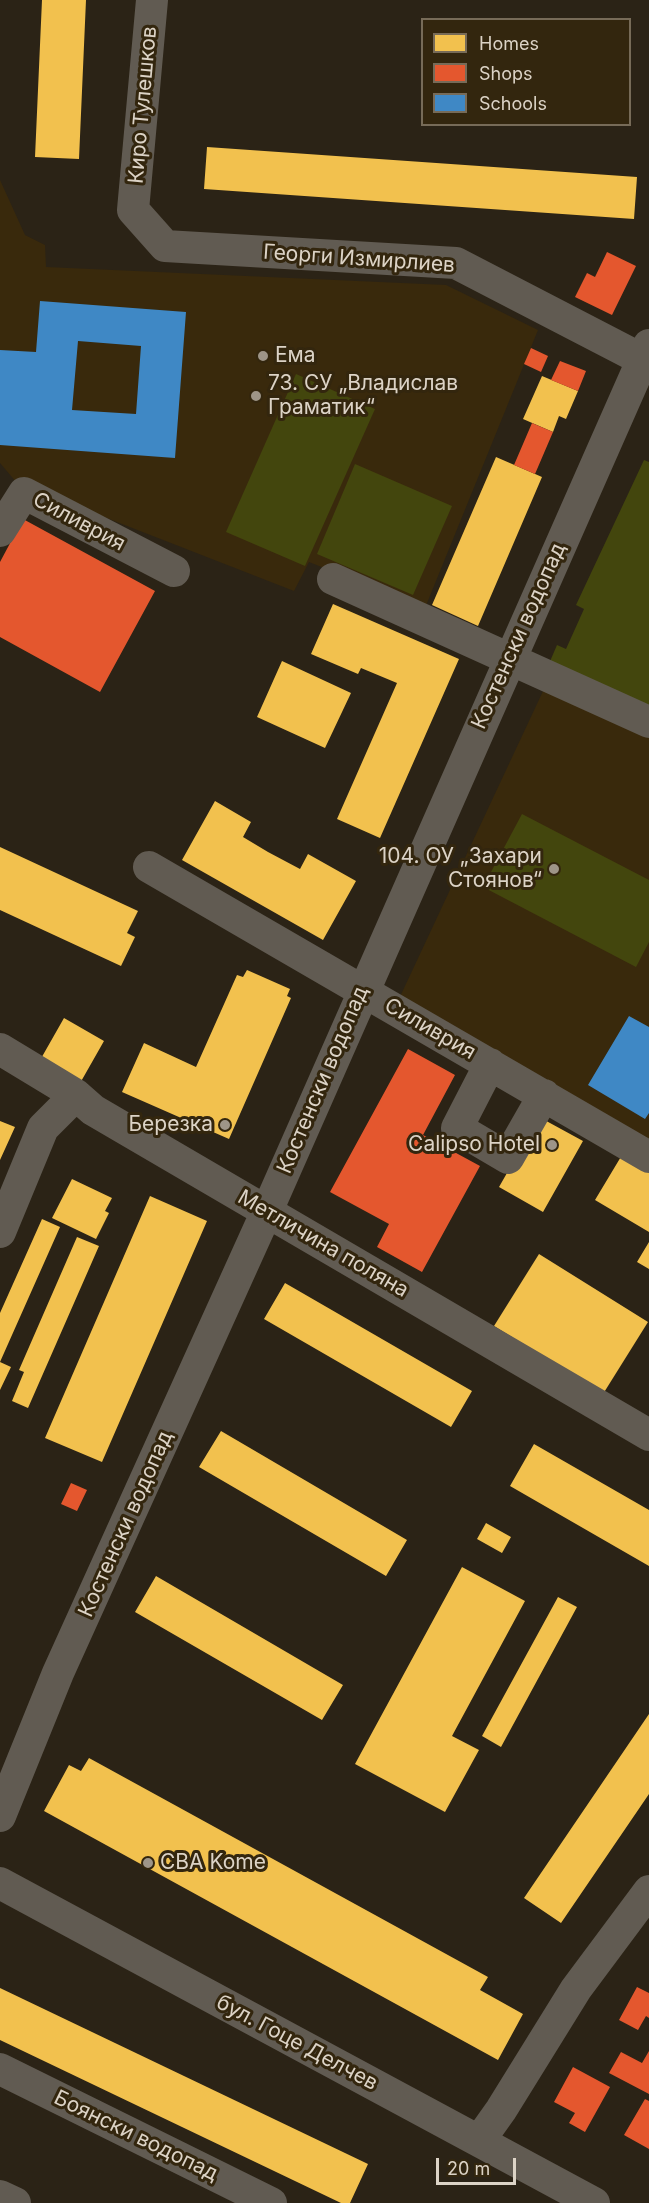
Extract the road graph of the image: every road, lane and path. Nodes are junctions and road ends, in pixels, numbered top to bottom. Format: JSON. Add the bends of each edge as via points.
{"nodes":[{"id":1,"x":152,"y":0,"type":"edge"},
{"id":2,"x":133,"y":210,"type":"joint"},
{"id":3,"x":647,"y":356,"type":"edge"},
{"id":4,"x":0,"y":531,"type":"edge"},
{"id":5,"x":174,"y":572,"type":"dead end"},
{"id":6,"x":333,"y":579,"type":"dead end"},
{"id":7,"x":508,"y":660,"type":"junction"},
{"id":8,"x":649,"y":722,"type":"edge"},
{"id":9,"x":149,"y":867,"type":"dead end"},
{"id":10,"x":362,"y":990,"type":"junction"},
{"id":11,"x":0,"y":1049,"type":"edge"},
{"id":12,"x":490,"y":1064,"type":"junction"},
{"id":13,"x":76,"y":1095,"type":"junction"},
{"id":14,"x":544,"y":1095,"type":"junction"},
{"id":15,"x":649,"y":1157,"type":"edge"},
{"id":16,"x":267,"y":1211,"type":"junction"},
{"id":17,"x":0,"y":1232,"type":"edge"},
{"id":18,"x":649,"y":1435,"type":"edge"},
{"id":19,"x":43,"y":1707,"type":"junction"},
{"id":20,"x":0,"y":1752,"type":"edge"},
{"id":21,"x":0,"y":1816,"type":"edge"},
{"id":22,"x":0,"y":1882,"type":"edge"},
{"id":23,"x":649,"y":1891,"type":"edge"},
{"id":24,"x":0,"y":2069,"type":"edge"},
{"id":25,"x":479,"y":2141,"type":"junction"},
{"id":26,"x":0,"y":2196,"type":"edge"},
{"id":27,"x":15,"y":2203,"type":"edge"},
{"id":28,"x":271,"y":2203,"type":"edge"},
{"id":29,"x":594,"y":2203,"type":"edge"}],
"edges":[{"from":1,"to":2,"type":"street","name":"Киро Тулешков"},
{"from":2,"to":3,"type":"street","name":"Георги Измирлиев","via":[[165,246],[456,263]]},
{"from":3,"to":7,"type":"street","name":"Костенски водопад"},
{"from":4,"to":5,"type":"street","name":"Силиврия","via":[[24,493]]},
{"from":6,"to":7,"type":"street"},
{"from":7,"to":8,"type":"street"},
{"from":7,"to":10,"type":"street","name":"Костенски водопад"},
{"from":9,"to":10,"type":"street","name":"Силиврия"},
{"from":10,"to":12,"type":"street","name":"Силиврия"},
{"from":10,"to":16,"type":"street","name":"Костенски водопад"},
{"from":11,"to":13,"type":"street","name":"Метличина поляна"},
{"from":12,"to":14,"type":"street","name":"Силиврия"},
{"from":12,"to":14,"type":"street","via":[[457,1128],[508,1158]]},
{"from":13,"to":16,"type":"street","name":"Метличина поляна","via":[[93,1110]]},
{"from":13,"to":17,"type":"street","via":[[43,1128]]},
{"from":14,"to":15,"type":"street","name":"Силиврия"},
{"from":16,"to":18,"type":"street","name":"Метличина поляна"},
{"from":16,"to":19,"type":"street","name":"Костенски водопад"},
{"from":19,"to":20,"type":"street"},
{"from":19,"to":21,"type":"street","name":"Костенски водопад"},
{"from":22,"to":25,"type":"street","name":"бул. Гоце Делчев"},
{"from":23,"to":25,"type":"street","via":[[576,1989]]},
{"from":24,"to":28,"type":"street","name":"Боянски водопад"},
{"from":25,"to":29,"type":"street","name":"бул. Гоце Делчев"},
{"from":26,"to":27,"type":"street"}]}
